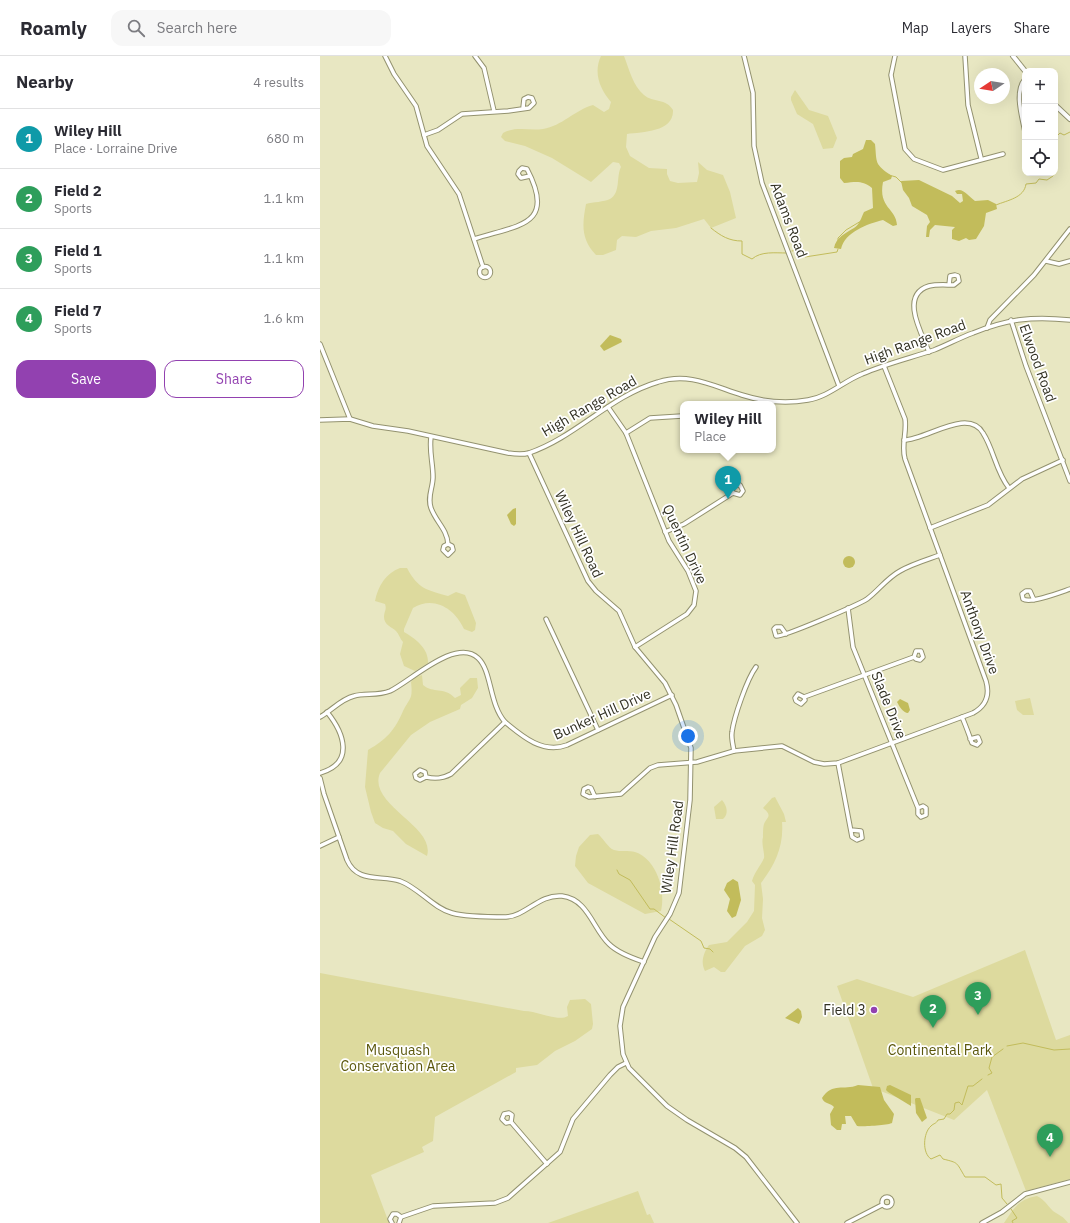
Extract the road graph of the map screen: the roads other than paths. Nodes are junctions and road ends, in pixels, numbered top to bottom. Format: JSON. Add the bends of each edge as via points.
{"nodes":[{"id":1,"x":385,"y":56,"type":"edge"},
{"id":2,"x":475,"y":56,"type":"edge"},
{"id":3,"x":744,"y":56,"type":"edge"},
{"id":4,"x":895,"y":56,"type":"edge"},
{"id":5,"x":965,"y":56,"type":"edge"},
{"id":6,"x":1013,"y":56,"type":"edge"},
{"id":7,"x":1022,"y":68,"type":"edge"},
{"id":8,"x":1022,"y":82,"type":"edge"},
{"id":9,"x":523,"y":108,"type":"dead end"},
{"id":10,"x":1058,"y":108,"type":"edge"},
{"id":11,"x":494,"y":111,"type":"junction"},
{"id":12,"x":1022,"y":115,"type":"edge"},
{"id":13,"x":1070,"y":119,"type":"edge"},
{"id":14,"x":424,"y":135,"type":"junction"},
{"id":15,"x":1004,"y":154,"type":"dead end"},
{"id":16,"x":981,"y":158,"type":"junction"},
{"id":17,"x":530,"y":176,"type":"dead end"},
{"id":18,"x":1070,"y":229,"type":"edge"},
{"id":19,"x":474,"y":239,"type":"junction"},
{"id":20,"x":1046,"y":261,"type":"junction"},
{"id":21,"x":1070,"y":261,"type":"edge"},
{"id":22,"x":483,"y":267,"type":"dead end"},
{"id":23,"x":949,"y":285,"type":"dead end"},
{"id":24,"x":1011,"y":320,"type":"junction"},
{"id":25,"x":1070,"y":320,"type":"edge"},
{"id":26,"x":987,"y":328,"type":"junction"},
{"id":27,"x":320,"y":344,"type":"edge"},
{"id":28,"x":929,"y":352,"type":"junction"},
{"id":29,"x":884,"y":366,"type":"junction"},
{"id":30,"x":839,"y":386,"type":"junction"},
{"id":31,"x":608,"y":407,"type":"junction"},
{"id":32,"x":680,"y":416,"type":"edge"},
{"id":33,"x":350,"y":419,"type":"junction"},
{"id":34,"x":320,"y":420,"type":"edge"},
{"id":35,"x":626,"y":433,"type":"junction"},
{"id":36,"x":431,"y":437,"type":"junction"},
{"id":37,"x":904,"y":440,"type":"junction"},
{"id":38,"x":529,"y":453,"type":"junction"},
{"id":39,"x":1063,"y":460,"type":"junction"},
{"id":40,"x":1070,"y":481,"type":"edge"},
{"id":41,"x":1009,"y":488,"type":"junction"},
{"id":42,"x":733,"y":493,"type":"dead end"},
{"id":43,"x":930,"y":528,"type":"junction"},
{"id":44,"x":665,"y":532,"type":"junction"},
{"id":45,"x":448,"y":544,"type":"dead end"},
{"id":46,"x":940,"y":555,"type":"junction"},
{"id":47,"x":1070,"y":590,"type":"edge"},
{"id":48,"x":1034,"y":600,"type":"dead end"},
{"id":49,"x":848,"y":608,"type":"junction"},
{"id":50,"x":546,"y":619,"type":"dead end"},
{"id":51,"x":786,"y":634,"type":"dead end"},
{"id":52,"x":635,"y":647,"type":"junction"},
{"id":53,"x":914,"y":657,"type":"dead end"},
{"id":54,"x":756,"y":667,"type":"dead end"},
{"id":55,"x":865,"y":675,"type":"junction"},
{"id":56,"x":672,"y":695,"type":"junction"},
{"id":57,"x":804,"y":697,"type":"dead end"},
{"id":58,"x":327,"y":712,"type":"junction"},
{"id":59,"x":320,"y":717,"type":"edge"},
{"id":60,"x":962,"y":717,"type":"junction"},
{"id":61,"x":505,"y":722,"type":"junction"},
{"id":62,"x":598,"y":730,"type":"junction"},
{"id":63,"x":970,"y":739,"type":"dead end"},
{"id":64,"x":892,"y":743,"type":"junction"},
{"id":65,"x":734,"y":751,"type":"junction"},
{"id":66,"x":691,"y":763,"type":"junction"},
{"id":67,"x":838,"y":763,"type":"junction"},
{"id":68,"x":320,"y":773,"type":"edge"},
{"id":69,"x":426,"y":777,"type":"dead end"},
{"id":70,"x":320,"y":778,"type":"edge"},
{"id":71,"x":595,"y":797,"type":"dead end"},
{"id":72,"x":918,"y":808,"type":"dead end"},
{"id":73,"x":851,"y":830,"type":"dead end"},
{"id":74,"x":339,"y":837,"type":"junction"},
{"id":75,"x":320,"y":846,"type":"edge"},
{"id":76,"x":644,"y":962,"type":"junction"},
{"id":77,"x":626,"y":1063,"type":"junction"},
{"id":78,"x":511,"y":1122,"type":"dead end"},
{"id":79,"x":547,"y":1164,"type":"junction"},
{"id":80,"x":1070,"y":1182,"type":"edge"},
{"id":81,"x":882,"y":1204,"type":"dead end"},
{"id":82,"x":401,"y":1217,"type":"junction"},
{"id":83,"x":392,"y":1223,"type":"edge"},
{"id":84,"x":399,"y":1223,"type":"edge"},
{"id":85,"x":797,"y":1223,"type":"edge"},
{"id":86,"x":847,"y":1223,"type":"edge"},
{"id":87,"x":982,"y":1223,"type":"edge"}],
"edges":[{"from":1,"to":14,"type":"street","via":[[420,113]]},
{"from":2,"to":11,"type":"street","via":[[484,68]]},
{"from":3,"to":30,"type":"street","name":"Adams Road","via":[[754,94],[754,146],[762,183]]},
{"from":4,"to":16,"type":"street","via":[[891,76],[908,154],[943,170]]},
{"from":5,"to":16,"type":"street","via":[[968,105]]},
{"from":6,"to":7,"type":"main road"},
{"from":8,"to":12,"type":"street"},
{"from":9,"to":11,"type":"street"},
{"from":10,"to":13,"type":"main road"},
{"from":11,"to":14,"type":"street","via":[[462,114],[438,130]]},
{"from":14,"to":19,"type":"street","via":[[428,148],[460,194]]},
{"from":15,"to":16,"type":"street"},
{"from":17,"to":19,"type":"street","via":[[539,202],[533,218]]},
{"from":18,"to":20,"type":"street"},
{"from":19,"to":22,"type":"street"},
{"from":20,"to":21,"type":"street","via":[[1059,264]]},
{"from":20,"to":26,"type":"street","via":[[990,320]]},
{"from":23,"to":28,"type":"street","via":[[927,287],[915,299],[914,313]]},
{"from":24,"to":25,"type":"street","name":"High Range Road"},
{"from":24,"to":26,"type":"street","name":"High Range Road"},
{"from":24,"to":39,"type":"street","name":"Elwood Road"},
{"from":26,"to":28,"type":"street","name":"High Range Road"},
{"from":27,"to":33,"type":"street"},
{"from":28,"to":29,"type":"street","name":"High Range Road"},
{"from":29,"to":30,"type":"street","name":"High Range Road","via":[[854,377]]},
{"from":29,"to":37,"type":"street","name":"Anthony Drive","via":[[905,419]]},
{"from":30,"to":31,"type":"street","name":"High Range Road","via":[[812,399],[774,401],[742,395],[703,380],[673,379],[633,391]]},
{"from":31,"to":35,"type":"street","name":"Quentin Drive"},
{"from":31,"to":38,"type":"street","name":"High Range Road"},
{"from":32,"to":35,"type":"street","via":[[650,418]]},
{"from":33,"to":34,"type":"street","name":"High Range Road"},
{"from":33,"to":36,"type":"street","name":"High Range Road","via":[[378,428],[408,431]]},
{"from":35,"to":44,"type":"street","name":"Quentin Drive"},
{"from":36,"to":38,"type":"street","name":"High Range Road","via":[[513,454]]},
{"from":36,"to":45,"type":"street","via":[[433,478],[429,503],[447,534]]},
{"from":37,"to":41,"type":"street","via":[[918,438],[961,422],[975,425],[983,432]]},
{"from":37,"to":43,"type":"street","name":"Anthony Drive","via":[[905,459]]},
{"from":38,"to":52,"type":"street","name":"Wiley Hill Road","via":[[588,581],[619,611]]},
{"from":39,"to":40,"type":"street","name":"Elwood Road"},
{"from":39,"to":41,"type":"street","via":[[1022,479]]},
{"from":41,"to":43,"type":"street","via":[[988,505]]},
{"from":42,"to":44,"type":"street","via":[[687,522]]},
{"from":43,"to":46,"type":"street","name":"Anthony Drive"},
{"from":44,"to":52,"type":"street","name":"Quentin Drive","via":[[689,573],[696,591],[695,600],[687,614]]},
{"from":46,"to":49,"type":"street","via":[[902,570],[866,599]]},
{"from":46,"to":60,"type":"street","name":"Anthony Drive","via":[[987,686],[987,697],[982,707]]},
{"from":47,"to":48,"type":"street"},
{"from":49,"to":51,"type":"street"},
{"from":49,"to":55,"type":"street","name":"Slade Drive","via":[[852,641]]},
{"from":50,"to":62,"type":"street"},
{"from":52,"to":56,"type":"street","name":"Wiley Hill Road","via":[[662,678]]},
{"from":53,"to":55,"type":"street"},
{"from":54,"to":65,"type":"street","via":[[750,676],[733,726]]},
{"from":55,"to":57,"type":"street"},
{"from":55,"to":64,"type":"street","name":"Slade Drive"},
{"from":56,"to":62,"type":"street","name":"Bunker Hill Drive"},
{"from":56,"to":66,"type":"street","name":"Wiley Hill Road","via":[[689,738]]},
{"from":58,"to":59,"type":"street"},
{"from":58,"to":61,"type":"street","via":[[351,697],[391,690],[443,658],[456,652],[464,652],[474,655],[482,663],[495,708]]},
{"from":58,"to":68,"type":"street","via":[[341,733],[343,749],[336,764]]},
{"from":60,"to":63,"type":"street"},
{"from":60,"to":64,"type":"street","name":"Anthony Drive"},
{"from":61,"to":62,"type":"street","name":"Bunker Hill Drive","via":[[537,745],[548,748],[561,747]]},
{"from":61,"to":69,"type":"street","via":[[451,774],[437,779]]},
{"from":64,"to":67,"type":"street","name":"Anthony Drive"},
{"from":64,"to":72,"type":"street","name":"Slade Drive"},
{"from":65,"to":66,"type":"street","name":"Anthony Drive"},
{"from":65,"to":67,"type":"street","name":"Anthony Drive","via":[[782,746],[814,762]]},
{"from":66,"to":71,"type":"street","name":"Anthony Drive","via":[[658,765],[650,768],[621,794]]},
{"from":66,"to":76,"type":"street","name":"Wiley Hill Road","via":[[691,796],[679,893]]},
{"from":67,"to":73,"type":"street"},
{"from":70,"to":74,"type":"street"},
{"from":74,"to":75,"type":"street"},
{"from":74,"to":76,"type":"street","via":[[348,862],[357,873],[370,878],[402,882],[452,913],[507,917],[550,897],[571,898],[583,906],[610,945]]},
{"from":76,"to":77,"type":"street","name":"Wiley Hill Road","via":[[621,1018],[622,1048]]},
{"from":77,"to":79,"type":"street","via":[[613,1072],[575,1117],[561,1150]]},
{"from":77,"to":85,"type":"street","via":[[676,1112],[746,1157]]},
{"from":78,"to":79,"type":"street"},
{"from":79,"to":82,"type":"street","via":[[501,1202],[432,1206]]},
{"from":80,"to":87,"type":"street","via":[[1026,1194]]},
{"from":81,"to":86,"type":"street"},
{"from":82,"to":83,"type":"street","via":[[393,1214],[390,1219]]},
{"from":82,"to":84,"type":"street"}]}
